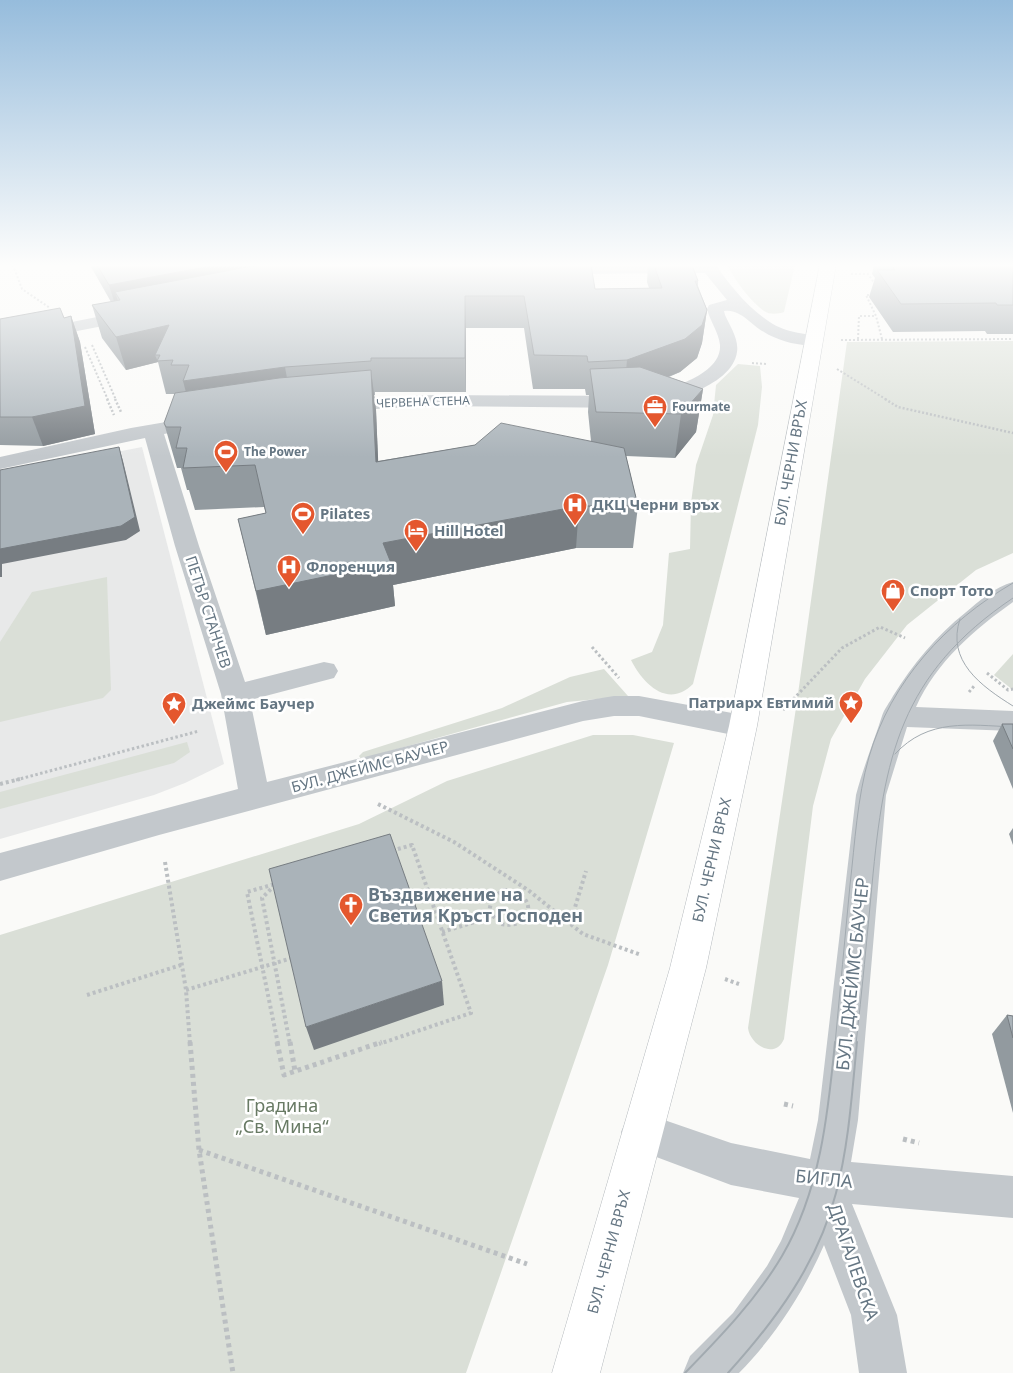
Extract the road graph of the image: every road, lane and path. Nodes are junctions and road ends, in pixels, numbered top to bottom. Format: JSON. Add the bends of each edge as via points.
{"nodes":[{"id":1,"x":63,"y":329,"type":"edge"},
{"id":2,"x":75,"y":329,"type":"edge"},
{"id":3,"x":76,"y":329,"type":"edge"},
{"id":4,"x":725,"y":329,"type":"edge"},
{"id":5,"x":771,"y":329,"type":"edge"},
{"id":6,"x":816,"y":329,"type":"edge"},
{"id":7,"x":858,"y":329,"type":"edge"},
{"id":8,"x":879,"y":329,"type":"edge"},
{"id":9,"x":858,"y":339,"type":"junction"},
{"id":10,"x":882,"y":339,"type":"junction"},
{"id":11,"x":1013,"y":339,"type":"edge"},
{"id":12,"x":814,"y":340,"type":"junction"},
{"id":13,"x":841,"y":340,"type":"dead end"},
{"id":14,"x":0,"y":341,"type":"edge"},
{"id":15,"x":836,"y":368,"type":"dead end"},
{"id":16,"x":320,"y":407,"type":"edge"},
{"id":17,"x":217,"y":419,"type":"edge"},
{"id":18,"x":136,"y":433,"type":"junction"},
{"id":19,"x":1013,"y":433,"type":"edge"},
{"id":20,"x":0,"y":463,"type":"edge"},
{"id":21,"x":1013,"y":590,"type":"edge"},
{"id":22,"x":905,"y":638,"type":"dead end"},
{"id":23,"x":592,"y":647,"type":"dead end"},
{"id":24,"x":324,"y":671,"type":"dead end"},
{"id":25,"x":987,"y":673,"type":"dead end"},
{"id":26,"x":624,"y":684,"type":"dead end"},
{"id":27,"x":1013,"y":689,"type":"edge"},
{"id":28,"x":235,"y":694,"type":"junction"},
{"id":29,"x":783,"y":710,"type":"dead end"},
{"id":30,"x":896,"y":716,"type":"junction"},
{"id":31,"x":1013,"y":720,"type":"edge"},
{"id":32,"x":743,"y":726,"type":"junction"},
{"id":33,"x":199,"y":731,"type":"dead end"},
{"id":34,"x":0,"y":784,"type":"edge"},
{"id":35,"x":255,"y":796,"type":"junction"},
{"id":36,"x":378,"y":804,"type":"dead end"},
{"id":37,"x":165,"y":862,"type":"dead end"},
{"id":38,"x":0,"y":867,"type":"edge"},
{"id":39,"x":586,"y":871,"type":"dead end"},
{"id":40,"x":277,"y":883,"type":"junction"},
{"id":41,"x":528,"y":890,"type":"junction"},
{"id":42,"x":523,"y":895,"type":"junction"},
{"id":43,"x":492,"y":917,"type":"junction"},
{"id":44,"x":570,"y":924,"type":"junction"},
{"id":45,"x":442,"y":932,"type":"junction"},
{"id":46,"x":641,"y":955,"type":"dead end"},
{"id":47,"x":292,"y":958,"type":"edge"},
{"id":48,"x":275,"y":964,"type":"junction"},
{"id":49,"x":181,"y":965,"type":"junction"},
{"id":50,"x":263,"y":968,"type":"junction"},
{"id":51,"x":725,"y":980,"type":"dead end"},
{"id":52,"x":739,"y":984,"type":"dead end"},
{"id":53,"x":186,"y":990,"type":"junction"},
{"id":54,"x":86,"y":995,"type":"dead end"},
{"id":55,"x":295,"y":1071,"type":"junction"},
{"id":56,"x":784,"y":1104,"type":"dead end"},
{"id":57,"x":793,"y":1106,"type":"dead end"},
{"id":58,"x":641,"y":1132,"type":"junction"},
{"id":59,"x":903,"y":1139,"type":"dead end"},
{"id":60,"x":918,"y":1143,"type":"dead end"},
{"id":61,"x":199,"y":1150,"type":"junction"},
{"id":62,"x":827,"y":1180,"type":"junction"},
{"id":63,"x":1013,"y":1197,"type":"edge"},
{"id":64,"x":527,"y":1264,"type":"dead end"},
{"id":65,"x":233,"y":1373,"type":"edge"},
{"id":66,"x":576,"y":1373,"type":"edge"},
{"id":67,"x":707,"y":1373,"type":"edge"},
{"id":68,"x":883,"y":1373,"type":"edge"}],
"edges":[{"from":1,"to":14,"type":"street"},
{"from":2,"to":18,"type":"path"},
{"from":3,"to":18,"type":"path","via":[[90,341]]},
{"from":4,"to":16,"type":"street","name":"ЧЕРВЕНА СТЕНА","via":[[729,350],[717,372],[687,389],[635,402],[468,400]]},
{"from":5,"to":12,"type":"street","via":[[781,335]]},
{"from":6,"to":12,"type":"main road","name":"БУЛ. ЧЕРНИ ВРЪХ"},
{"from":7,"to":9,"type":"path"},
{"from":8,"to":10,"type":"path"},
{"from":9,"to":10,"type":"path"},
{"from":9,"to":13,"type":"path"},
{"from":10,"to":11,"type":"path"},
{"from":12,"to":32,"type":"main road","name":"БУЛ. ЧЕРНИ ВРЪХ"},
{"from":15,"to":19,"type":"path","via":[[898,407]]},
{"from":17,"to":18,"type":"street"},
{"from":18,"to":20,"type":"street"},
{"from":18,"to":28,"type":"street","name":"ПЕТЪР СТАНЧЕВ","via":[[187,546]]},
{"from":21,"to":30,"type":"street","name":"БУЛ. ДЖЕЙМС БАУЧЕР","via":[[970,620],[934,656],[912,684]]},
{"from":22,"to":29,"type":"path","via":[[880,628],[842,648]]},
{"from":23,"to":26,"type":"path"},
{"from":24,"to":28,"type":"street"},
{"from":25,"to":27,"type":"path","via":[[1008,690]]},
{"from":28,"to":35,"type":"street","name":"ПЕТЪР СТАНЧЕВ"},
{"from":30,"to":31,"type":"street"},
{"from":30,"to":62,"type":"street","name":"БУЛ. ДЖЕЙМС БАУЧЕР","via":[[871,795],[838,1120]]},
{"from":32,"to":35,"type":"street","name":"БУЛ. ДЖЕЙМС БАУЧЕР","via":[[638,706],[614,706],[583,711]]},
{"from":32,"to":58,"type":"main road","name":"БУЛ. ЧЕРНИ ВРЪХ","via":[[688,968]]},
{"from":33,"to":34,"type":"path"},
{"from":35,"to":38,"type":"street","name":"БУЛ. ДЖЕЙМС БАУЧЕР"},
{"from":36,"to":41,"type":"path","via":[[454,842]]},
{"from":37,"to":49,"type":"path"},
{"from":39,"to":44,"type":"path"},
{"from":40,"to":45,"type":"path","via":[[412,845]]},
{"from":40,"to":48,"type":"path","via":[[262,898]]},
{"from":40,"to":50,"type":"path","via":[[248,892]]},
{"from":41,"to":42,"type":"path"},
{"from":41,"to":44,"type":"path"},
{"from":42,"to":43,"type":"path","via":[[504,890],[493,896],[488,906]]},
{"from":42,"to":43,"type":"path","via":[[529,911],[522,921],[502,925]]},
{"from":43,"to":45,"type":"path"},
{"from":44,"to":46,"type":"path","via":[[583,934]]},
{"from":45,"to":55,"type":"path","via":[[471,1013]]},
{"from":47,"to":48,"type":"path"},
{"from":48,"to":50,"type":"path"},
{"from":48,"to":55,"type":"path"},
{"from":49,"to":53,"type":"path"},
{"from":49,"to":54,"type":"path"},
{"from":50,"to":53,"type":"path"},
{"from":50,"to":55,"type":"path","via":[[284,1075]]},
{"from":51,"to":52,"type":"path"},
{"from":53,"to":61,"type":"path"},
{"from":56,"to":57,"type":"path"},
{"from":58,"to":62,"type":"street","name":"БИГЛА","via":[[731,1164]]},
{"from":58,"to":66,"type":"main road","name":"БУЛ. ЧЕРНИ ВРЪХ"},
{"from":59,"to":60,"type":"path"},
{"from":61,"to":64,"type":"path"},
{"from":61,"to":65,"type":"path"},
{"from":62,"to":63,"type":"street","name":"БИГЛА"},
{"from":62,"to":67,"type":"street","name":"БУЛ. ДЖЕЙМС БАУЧЕР","via":[[795,1261],[774,1296],[749,1330]]},
{"from":62,"to":68,"type":"street","name":"ДРАГАЛЕВСКА","via":[[832,1210],[874,1315]]}]}
